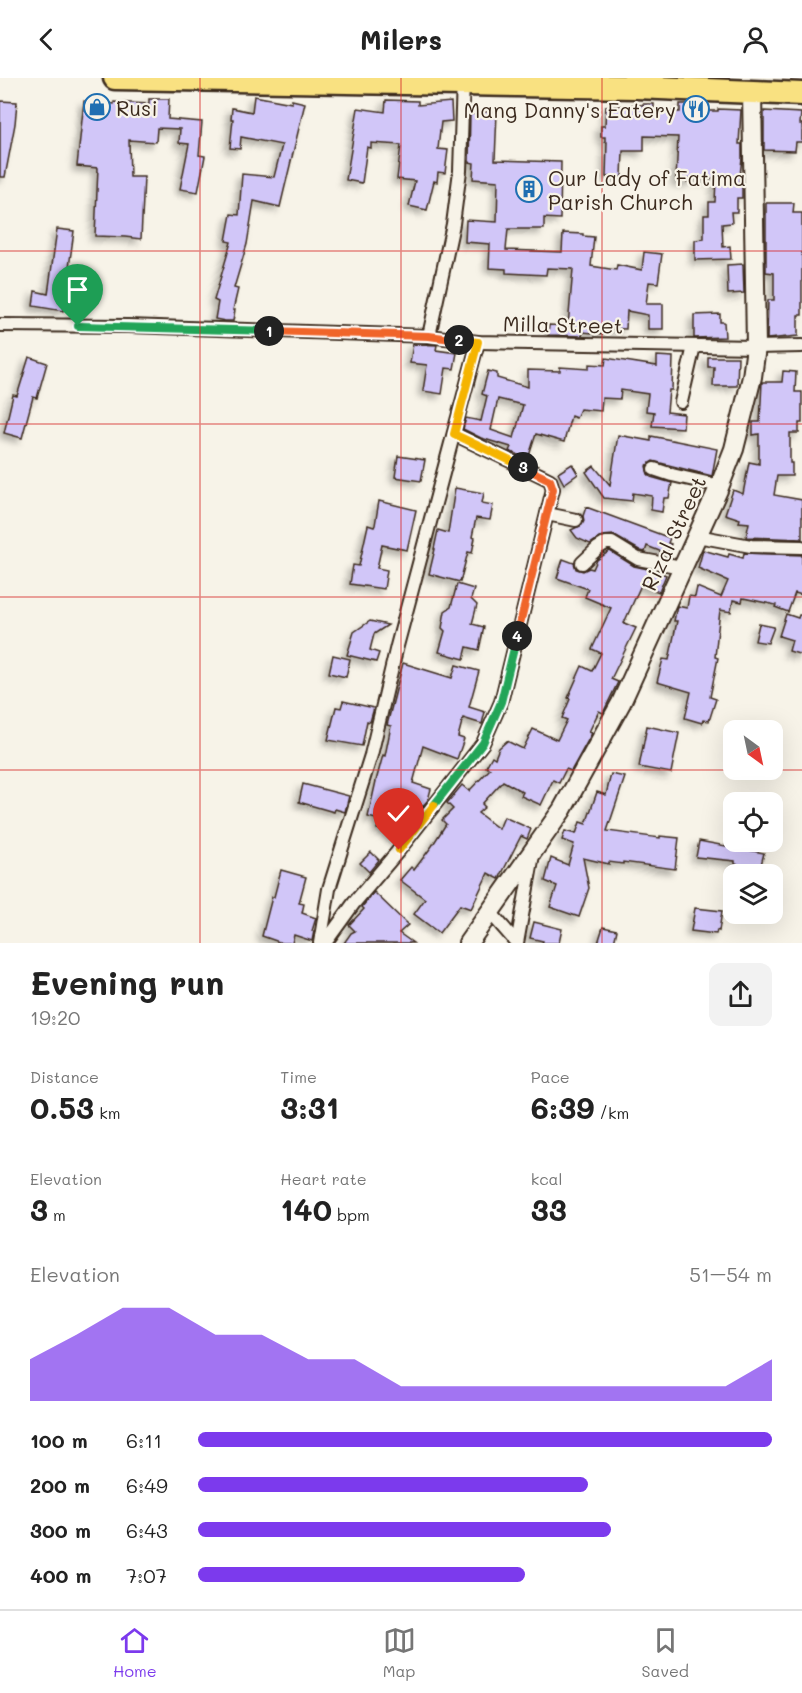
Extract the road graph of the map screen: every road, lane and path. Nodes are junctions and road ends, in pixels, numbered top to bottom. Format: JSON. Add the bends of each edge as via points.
{"nodes":[{"id":1,"x":115,"y":78,"type":"edge"},
{"id":2,"x":463,"y":81,"type":"edge"},
{"id":3,"x":752,"y":91,"type":"junction"},
{"id":4,"x":802,"y":94,"type":"edge"},
{"id":5,"x":0,"y":325,"type":"edge"},
{"id":6,"x":429,"y":336,"type":"junction"},
{"id":7,"x":478,"y":342,"type":"junction"},
{"id":8,"x":694,"y":346,"type":"junction"},
{"id":9,"x":802,"y":346,"type":"edge"},
{"id":10,"x":756,"y":347,"type":"junction"},
{"id":11,"x":681,"y":402,"type":"dead end"},
{"id":12,"x":454,"y":434,"type":"junction"},
{"id":13,"x":654,"y":469,"type":"dead end"},
{"id":14,"x":720,"y":486,"type":"junction"},
{"id":15,"x":547,"y":514,"type":"junction"},
{"id":16,"x":576,"y":520,"type":"dead end"},
{"id":17,"x":697,"y":536,"type":"junction"},
{"id":18,"x":802,"y":547,"type":"edge"},
{"id":19,"x":582,"y":563,"type":"dead end"},
{"id":20,"x":682,"y":567,"type":"junction"},
{"id":21,"x":533,"y":851,"type":"junction"},
{"id":22,"x":490,"y":912,"type":"junction"},
{"id":23,"x":320,"y":943,"type":"edge"},
{"id":24,"x":326,"y":943,"type":"edge"},
{"id":25,"x":468,"y":943,"type":"edge"},
{"id":26,"x":517,"y":943,"type":"edge"}],
"edges":[{"from":1,"to":2,"type":"highway"},
{"from":2,"to":3,"type":"highway"},
{"from":2,"to":6,"type":"street","via":[[455,213]]},
{"from":3,"to":4,"type":"highway"},
{"from":3,"to":10,"type":"street","name":"Rizal Street"},
{"from":5,"to":6,"type":"street","name":"Milla Street"},
{"from":6,"to":7,"type":"street","name":"Milla Street"},
{"from":7,"to":8,"type":"street","name":"Milla Street"},
{"from":7,"to":12,"type":"street"},
{"from":8,"to":10,"type":"street","name":"Milla Street"},
{"from":8,"to":11,"type":"street"},
{"from":9,"to":10,"type":"street","name":"Milla Street"},
{"from":10,"to":14,"type":"street","name":"Rizal Street","via":[[734,449]]},
{"from":12,"to":15,"type":"street","via":[[550,480],[553,489]]},
{"from":12,"to":23,"type":"street","via":[[371,754],[329,888]]},
{"from":13,"to":14,"type":"street"},
{"from":14,"to":17,"type":"street","name":"Rizal Street"},
{"from":15,"to":16,"type":"street"},
{"from":15,"to":24,"type":"street","via":[[501,702],[483,743]]},
{"from":17,"to":18,"type":"street","via":[[752,546]]},
{"from":17,"to":20,"type":"street","name":"Rizal Street"},
{"from":19,"to":20,"type":"street","via":[[598,548],[612,543],[638,559]]},
{"from":20,"to":21,"type":"street","name":"Rizal Street","via":[[621,703],[562,810]]},
{"from":21,"to":22,"type":"street","name":"Rizal Street"},
{"from":21,"to":26,"type":"street"},
{"from":22,"to":25,"type":"street","name":"Rizal Street"},
{"from":22,"to":26,"type":"street"}]}
